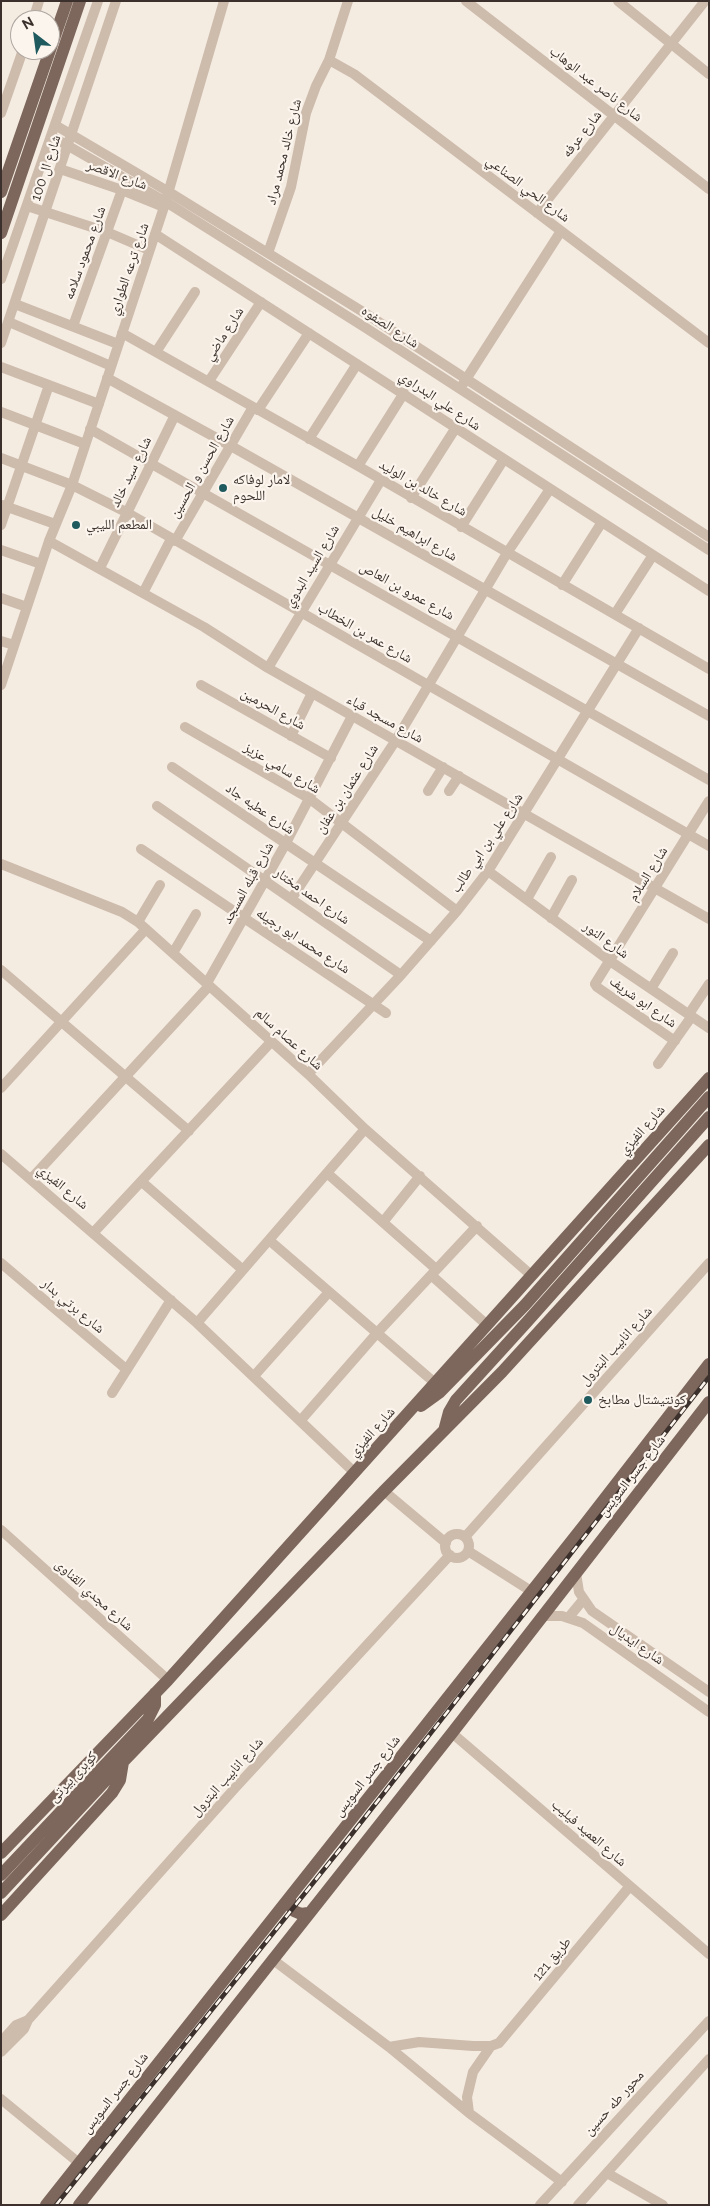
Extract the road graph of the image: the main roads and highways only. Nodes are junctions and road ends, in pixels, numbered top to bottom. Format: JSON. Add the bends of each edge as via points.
{"nodes":[{"id":1,"x":67,"y":1,"type":"edge"},
{"id":2,"x":80,"y":1,"type":"edge"},
{"id":3,"x":1,"y":192,"type":"edge"},
{"id":4,"x":1,"y":233,"type":"edge"},
{"id":5,"x":709,"y":1078,"type":"edge"},
{"id":6,"x":709,"y":1097,"type":"edge"},
{"id":7,"x":709,"y":1117,"type":"edge"},
{"id":8,"x":709,"y":1145,"type":"edge"},
{"id":9,"x":709,"y":1364,"type":"edge"},
{"id":10,"x":709,"y":1402,"type":"edge"},
{"id":11,"x":411,"y":1411,"type":"junction"},
{"id":12,"x":445,"y":1429,"type":"junction"},
{"id":13,"x":155,"y":1693,"type":"junction"},
{"id":14,"x":123,"y":1762,"type":"junction"},
{"id":15,"x":1,"y":1853,"type":"edge"},
{"id":16,"x":1,"y":1875,"type":"edge"},
{"id":17,"x":1,"y":1893,"type":"edge"},
{"id":18,"x":290,"y":1898,"type":"junction"},
{"id":19,"x":308,"y":1913,"type":"junction"},
{"id":20,"x":1,"y":1915,"type":"edge"},
{"id":21,"x":269,"y":1924,"type":"junction"},
{"id":22,"x":289,"y":1937,"type":"junction"},
{"id":23,"x":46,"y":2205,"type":"edge"},
{"id":24,"x":79,"y":2205,"type":"edge"}],
"edges":[{"from":1,"to":3,"type":"main road"},
{"from":2,"to":4,"type":"main road"},
{"from":5,"to":11,"type":"main road","name":"شارع الفيزي"},
{"from":6,"to":11,"type":"main road","via":[[513,1317],[434,1398]]},
{"from":7,"to":12,"type":"main road","via":[[456,1400]]},
{"from":8,"to":12,"type":"main road","name":"كوبرى بيرتى","via":[[502,1372]]},
{"from":9,"to":18,"type":"main road","name":"شارع جسر السويس"},
{"from":10,"to":19,"type":"main road","name":"شارع جسر السويس"},
{"from":11,"to":13,"type":"main road","name":"شارع الفيزي"},
{"from":12,"to":14,"type":"main road","name":"كوبرى بيرتى"},
{"from":13,"to":15,"type":"main road"},
{"from":13,"to":16,"type":"main road","name":"كوبرى بيرتى","via":[[155,1704],[148,1719]]},
{"from":14,"to":17,"type":"main road","name":"كوبرى بيرتى"},
{"from":14,"to":20,"type":"main road","via":[[120,1780],[112,1793]]},
{"from":18,"to":19,"type":"main road","via":[[294,1911]]},
{"from":18,"to":21,"type":"main road","name":"شارع جسر السويس"},
{"from":19,"to":22,"type":"main road","name":"شارع جسر السويس"},
{"from":21,"to":22,"type":"main road","via":[[282,1925]]},
{"from":21,"to":23,"type":"main road","name":"شارع جسر السويس"},
{"from":22,"to":24,"type":"main road","name":"شارع جسر السويس"}]}
